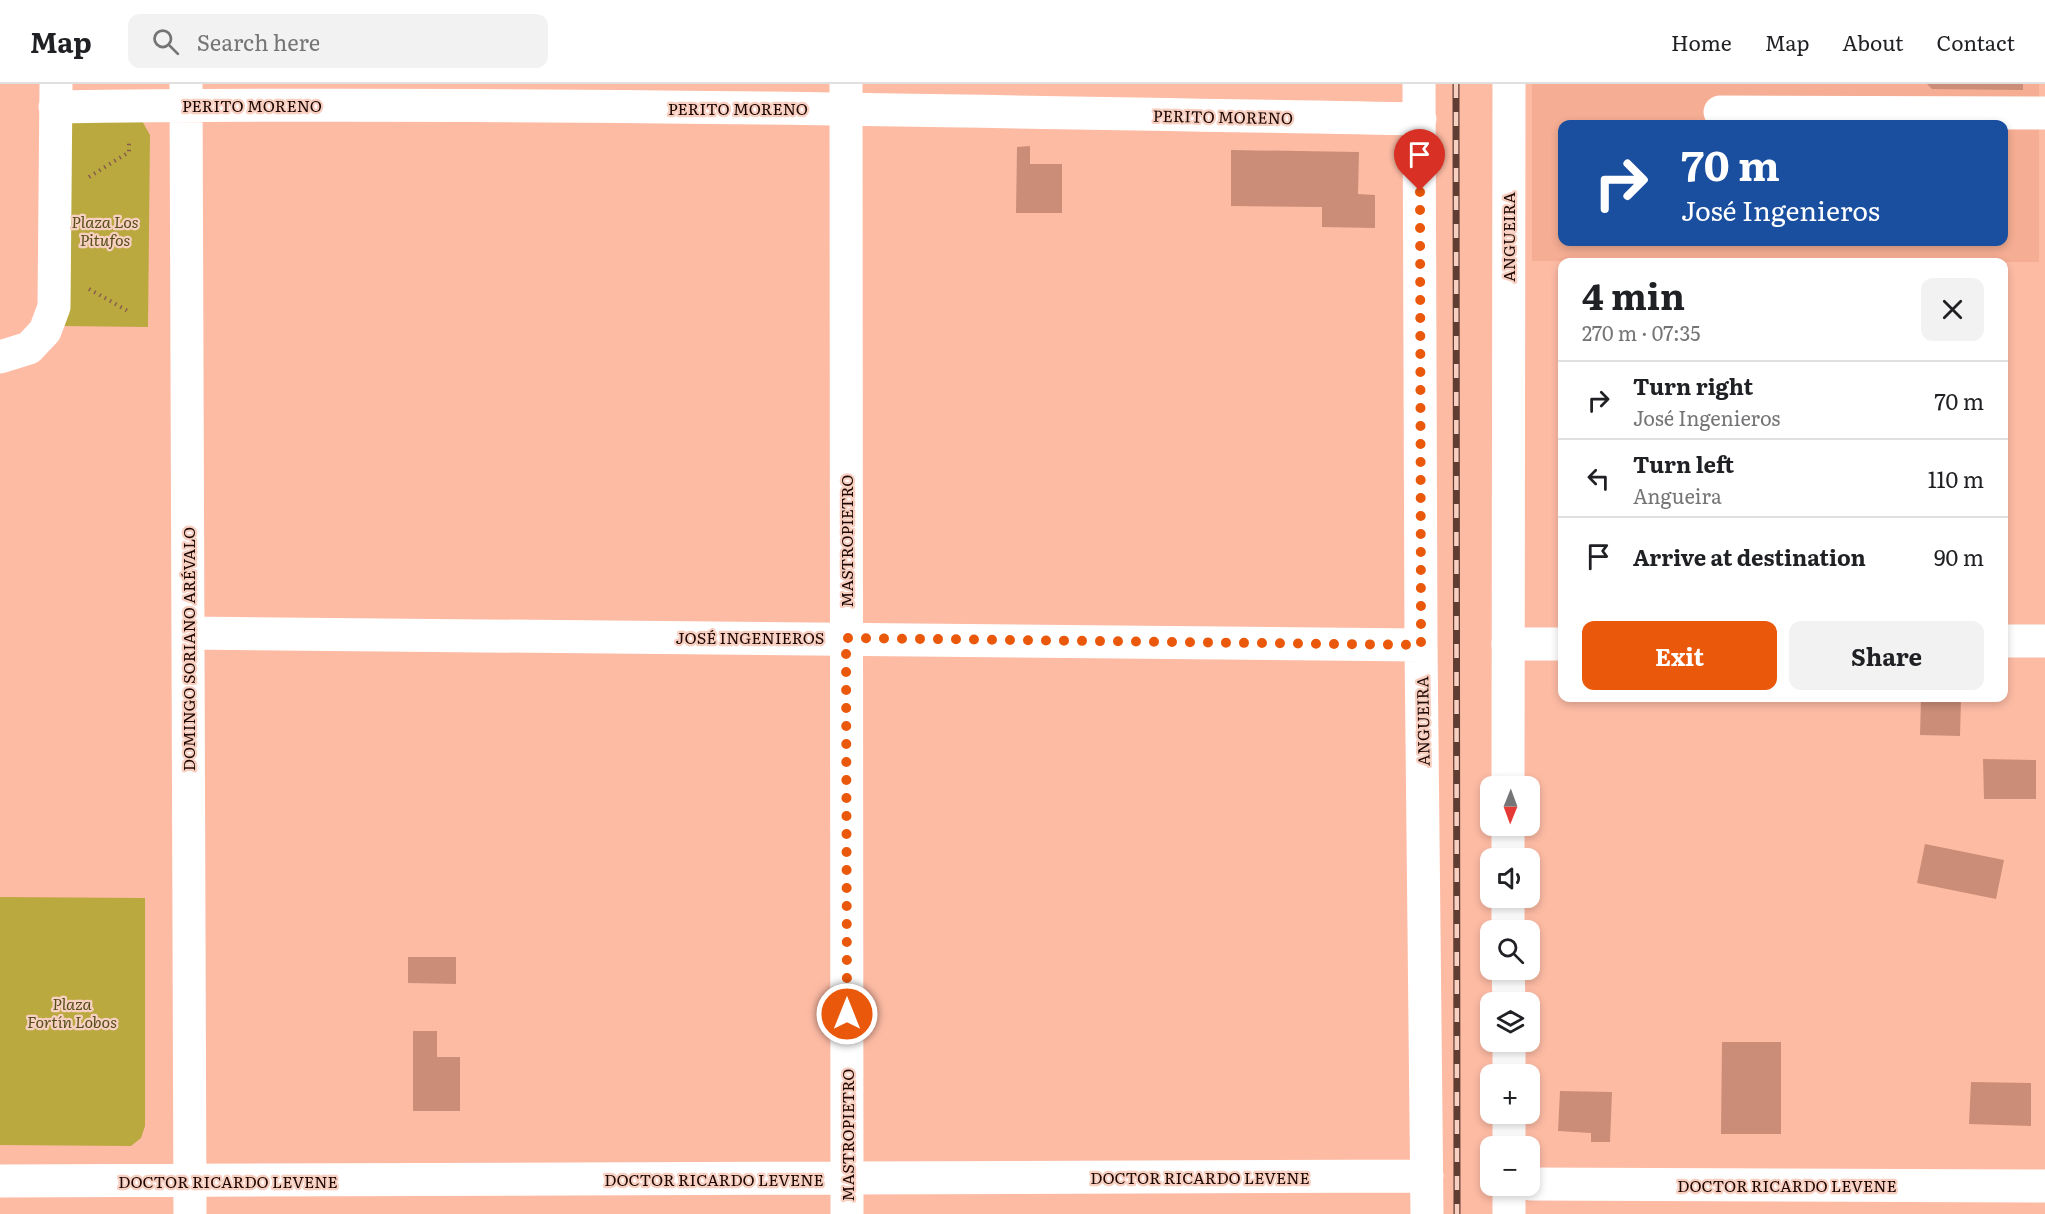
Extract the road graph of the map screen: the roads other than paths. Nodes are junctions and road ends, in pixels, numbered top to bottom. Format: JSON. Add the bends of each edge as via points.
{"nodes":[{"id":1,"x":1419,"y":84,"type":"edge"},
{"id":2,"x":1509,"y":84,"type":"edge"},
{"id":3,"x":186,"y":94,"type":"edge"},
{"id":4,"x":56,"y":95,"type":"edge"},
{"id":5,"x":846,"y":97,"type":"edge"},
{"id":6,"x":1720,"y":112,"type":"dead end"},
{"id":7,"x":2045,"y":113,"type":"edge"},
{"id":8,"x":1420,"y":119,"type":"junction"},
{"id":9,"x":0,"y":357,"type":"edge"},
{"id":10,"x":188,"y":633,"type":"junction"},
{"id":11,"x":846,"y":638,"type":"junction"},
{"id":12,"x":2008,"y":641,"type":"edge"},
{"id":13,"x":2045,"y":641,"type":"edge"},
{"id":14,"x":1508,"y":644,"type":"junction"},
{"id":15,"x":1558,"y":644,"type":"edge"},
{"id":16,"x":1421,"y":645,"type":"junction"},
{"id":17,"x":1508,"y":776,"type":"edge"},
{"id":18,"x":1427,"y":1176,"type":"junction"},
{"id":19,"x":847,"y":1178,"type":"junction"},
{"id":20,"x":0,"y":1181,"type":"edge"},
{"id":21,"x":190,"y":1181,"type":"junction"},
{"id":22,"x":1540,"y":1184,"type":"edge"},
{"id":23,"x":2045,"y":1186,"type":"edge"},
{"id":24,"x":1509,"y":1196,"type":"edge"},
{"id":25,"x":190,"y":1214,"type":"edge"},
{"id":26,"x":847,"y":1214,"type":"edge"},
{"id":27,"x":1427,"y":1214,"type":"edge"},
{"id":28,"x":1509,"y":1214,"type":"edge"}],
"edges":[{"from":1,"to":8,"type":"street","name":"ANGUEIRA"},
{"from":2,"to":14,"type":"street","name":"ANGUEIRA"},
{"from":3,"to":4,"type":"street","name":"PERITO MORENO"},
{"from":3,"to":5,"type":"street","name":"PERITO MORENO"},
{"from":3,"to":10,"type":"street","name":"DOMINGO SORIANO ARÉVALO"},
{"from":4,"to":9,"type":"street","via":[[54,307],[45,331],[29,348]]},
{"from":5,"to":8,"type":"street","name":"PERITO MORENO"},
{"from":5,"to":11,"type":"street","name":"MASTROPIETRO"},
{"from":6,"to":7,"type":"street"},
{"from":8,"to":16,"type":"street","name":"ANGUEIRA"},
{"from":10,"to":11,"type":"street","name":"JOSÉ INGENIEROS"},
{"from":10,"to":21,"type":"street","name":"DOMINGO SORIANO ARÉVALO"},
{"from":11,"to":16,"type":"street","name":"JOSÉ INGENIEROS"},
{"from":11,"to":19,"type":"street","name":"MASTROPIETRO"},
{"from":12,"to":13,"type":"street"},
{"from":14,"to":15,"type":"street"},
{"from":14,"to":17,"type":"street","name":"ANGUEIRA"},
{"from":16,"to":18,"type":"street","name":"ANGUEIRA"},
{"from":18,"to":19,"type":"street","name":"DOCTOR RICARDO LEVENE"},
{"from":18,"to":27,"type":"street","name":"ANGUEIRA"},
{"from":19,"to":21,"type":"street","name":"DOCTOR RICARDO LEVENE"},
{"from":19,"to":26,"type":"street","name":"MASTROPIETRO"},
{"from":20,"to":21,"type":"street","name":"DOCTOR RICARDO LEVENE"},
{"from":21,"to":25,"type":"street","name":"DOMINGO SORIANO ARÉVALO"},
{"from":22,"to":23,"type":"street","name":"DOCTOR RICARDO LEVENE"},
{"from":24,"to":28,"type":"street"}]}
